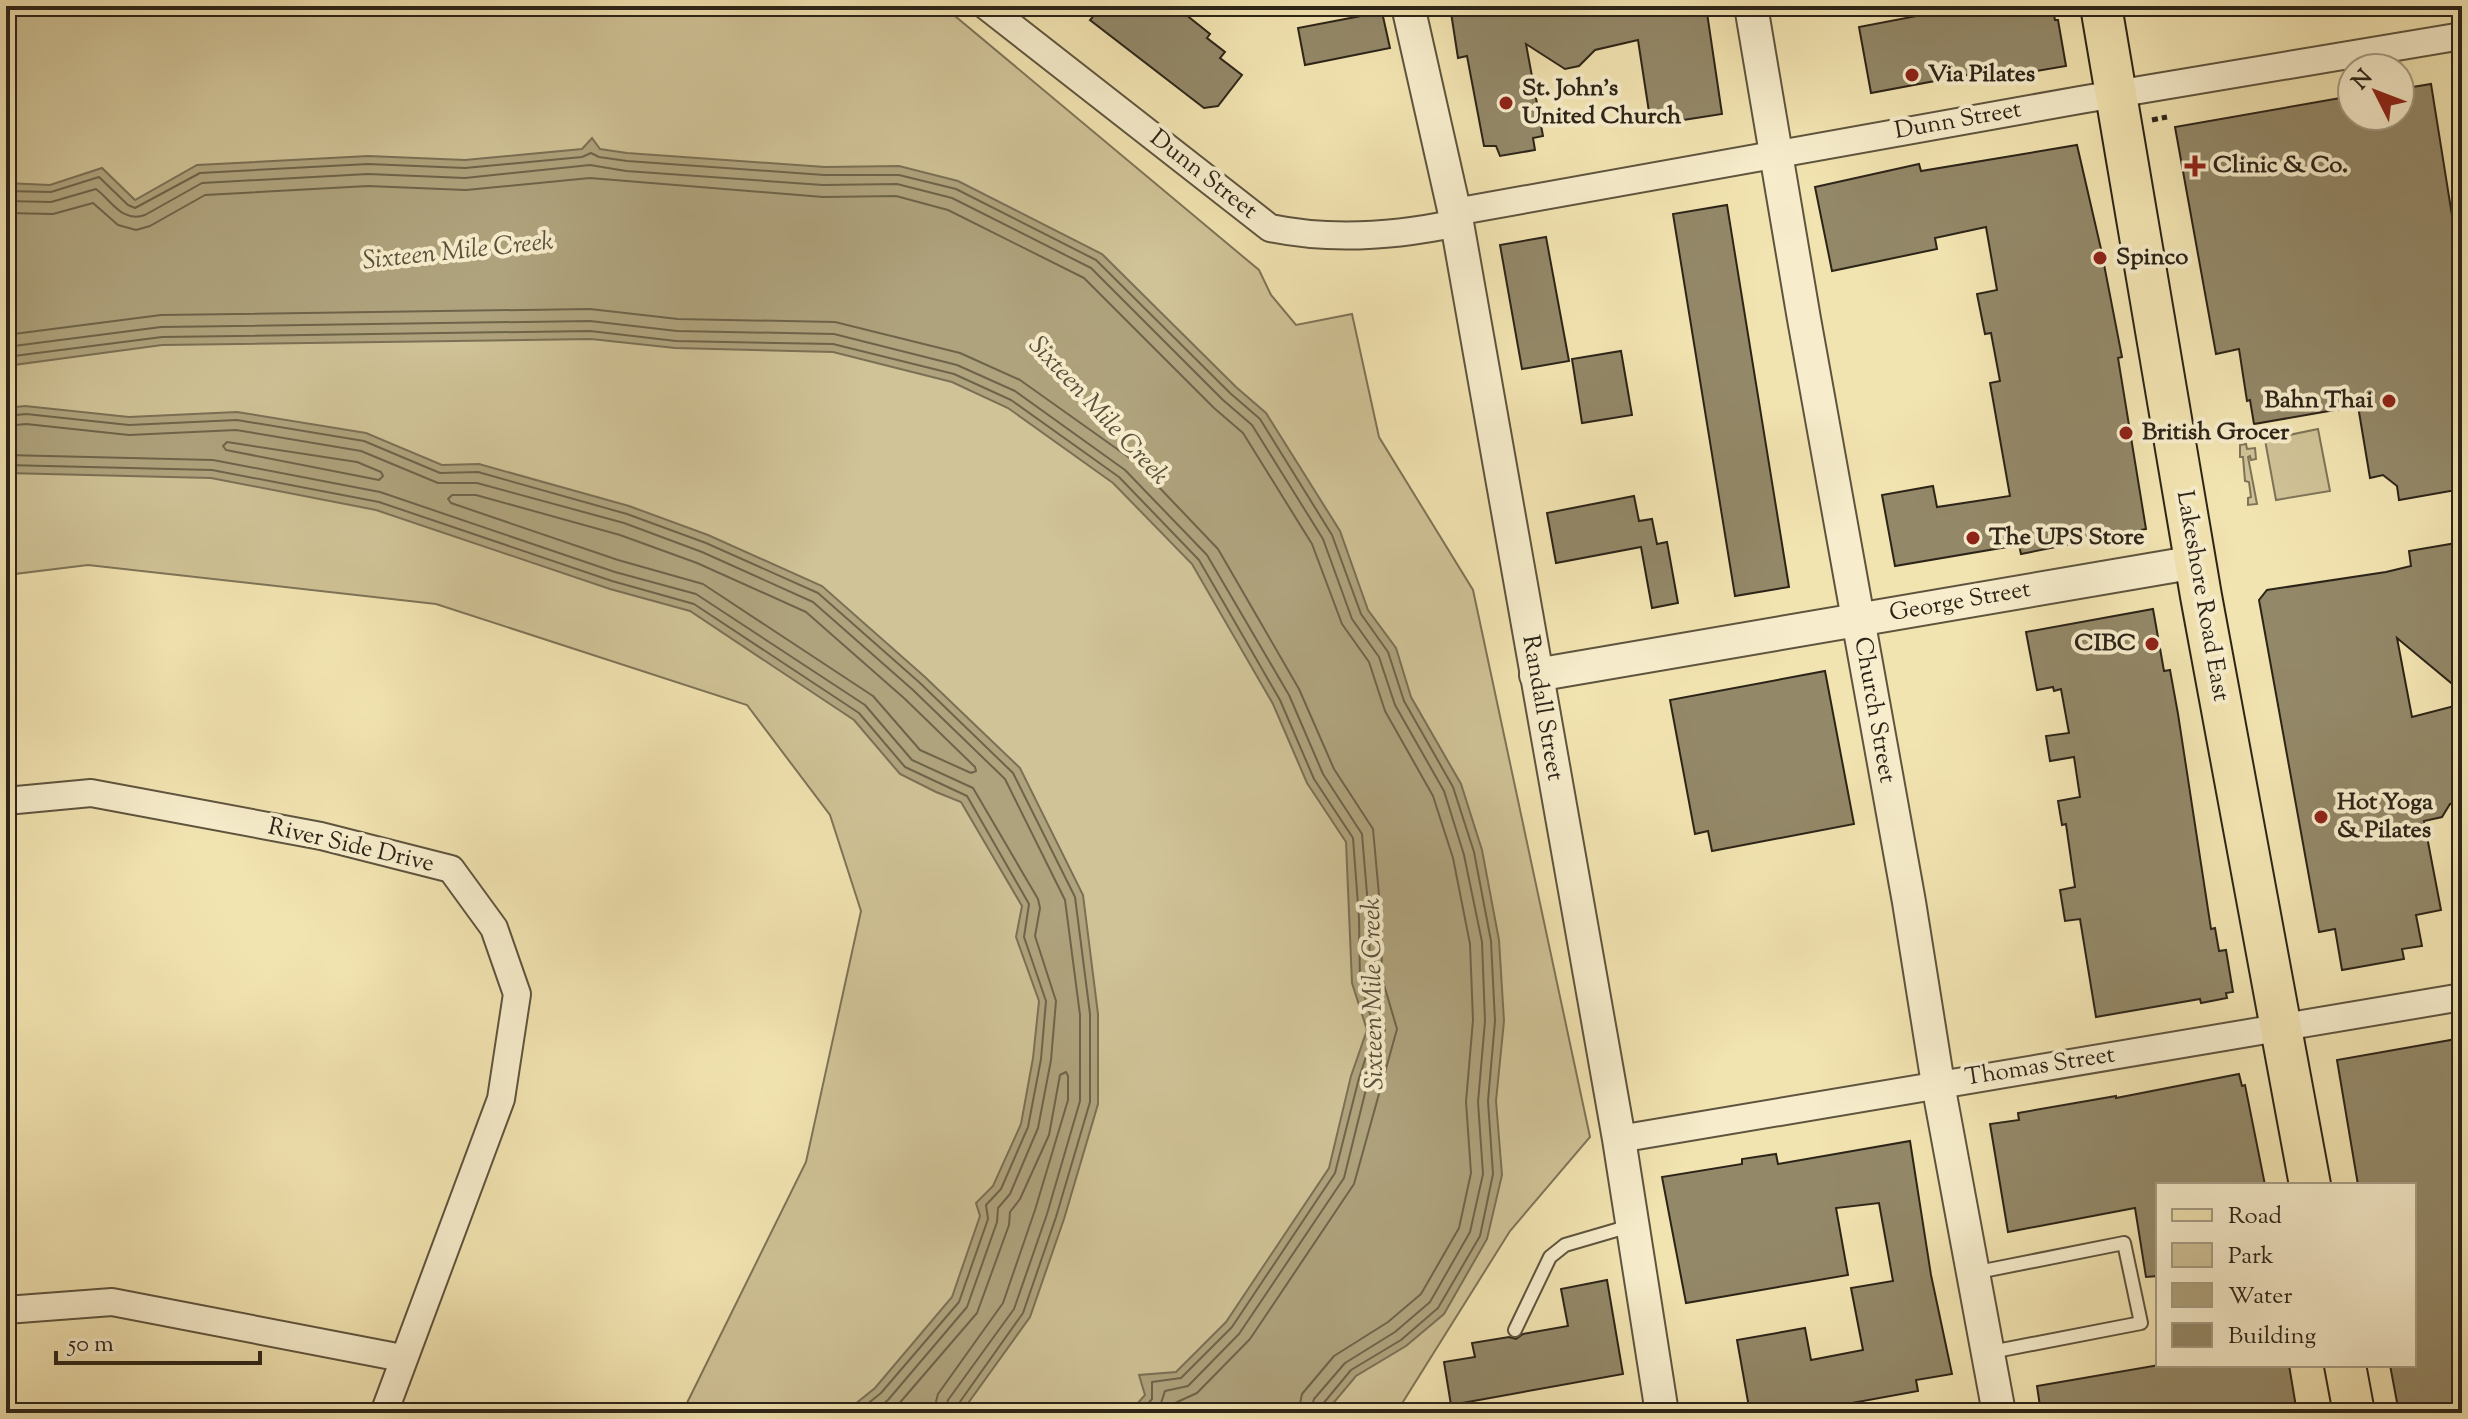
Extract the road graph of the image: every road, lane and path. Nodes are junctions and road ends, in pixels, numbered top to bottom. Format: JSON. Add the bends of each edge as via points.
{"nodes":[{"id":1,"x":986,"y":6,"type":"edge"},
{"id":2,"x":1408,"y":6,"type":"edge"},
{"id":3,"x":1751,"y":6,"type":"edge"},
{"id":4,"x":2101,"y":6,"type":"edge"},
{"id":5,"x":2462,"y":36,"type":"edge"},
{"id":6,"x":2114,"y":94,"type":"junction"},
{"id":7,"x":1777,"y":154,"type":"junction"},
{"id":8,"x":1456,"y":217,"type":"junction"},
{"id":9,"x":2196,"y":562,"type":"junction"},
{"id":10,"x":1858,"y":620,"type":"junction"},
{"id":11,"x":1536,"y":675,"type":"junction"},
{"id":12,"x":6,"y":801,"type":"edge"},
{"id":13,"x":2462,"y":997,"type":"edge"},
{"id":14,"x":2281,"y":1028,"type":"junction"},
{"id":15,"x":1938,"y":1084,"type":"junction"},
{"id":16,"x":1619,"y":1139,"type":"junction"},
{"id":17,"x":2310,"y":1183,"type":"edge"},
{"id":18,"x":1633,"y":1225,"type":"junction"},
{"id":19,"x":1973,"y":1273,"type":"junction"},
{"id":20,"x":6,"y":1310,"type":"edge"},
{"id":21,"x":1515,"y":1330,"type":"dead end"},
{"id":22,"x":1988,"y":1352,"type":"junction"},
{"id":23,"x":402,"y":1358,"type":"junction"},
{"id":24,"x":2345,"y":1367,"type":"edge"},
{"id":25,"x":384,"y":1413,"type":"edge"},
{"id":26,"x":1662,"y":1413,"type":"edge"},
{"id":27,"x":1999,"y":1413,"type":"edge"},
{"id":28,"x":2354,"y":1413,"type":"edge"}],
"edges":[{"from":1,"to":8,"type":"street","name":"Dunn Street","via":[[1270,228],[1302,235],[1367,236],[1422,231]]},
{"from":2,"to":8,"type":"street","name":"Randall Street"},
{"from":3,"to":7,"type":"street","name":"Church Street"},
{"from":4,"to":6,"type":"main road","name":"Lakeshore Road East"},
{"from":5,"to":6,"type":"street","name":"Dunn Street"},
{"from":6,"to":7,"type":"street","name":"Dunn Street"},
{"from":6,"to":9,"type":"main road","name":"Lakeshore Road East"},
{"from":7,"to":8,"type":"street","name":"Dunn Street"},
{"from":7,"to":10,"type":"street","name":"Church Street"},
{"from":8,"to":11,"type":"street","name":"Randall Street"},
{"from":9,"to":10,"type":"street","name":"George Street"},
{"from":9,"to":14,"type":"main road","name":"Lakeshore Road East"},
{"from":10,"to":11,"type":"street","name":"George Street"},
{"from":10,"to":15,"type":"street","name":"Church Street"},
{"from":11,"to":16,"type":"street","name":"Randall Street"},
{"from":12,"to":23,"type":"street","name":"River Side Drive","via":[[91,793],[321,836],[451,869],[494,928],[517,994],[501,1099]]},
{"from":13,"to":14,"type":"street","name":"Thomas Street"},
{"from":14,"to":15,"type":"street","name":"Thomas Street"},
{"from":14,"to":17,"type":"main road","name":"Lakeshore Road East"},
{"from":15,"to":16,"type":"street","name":"Thomas Street"},
{"from":15,"to":19,"type":"street","name":"Church Street"},
{"from":16,"to":18,"type":"street","name":"Randall Street"},
{"from":18,"to":21,"type":"lane","via":[[1565,1245],[1550,1257]]},
{"from":18,"to":26,"type":"street","name":"Randall Street"},
{"from":19,"to":22,"type":"street","name":"Church Street"},
{"from":19,"to":22,"type":"lane","via":[[2124,1243],[2141,1323]]},
{"from":20,"to":23,"type":"street","via":[[112,1302]]},
{"from":22,"to":27,"type":"street","name":"Church Street"},
{"from":23,"to":25,"type":"street","name":"River Side Drive"},
{"from":24,"to":28,"type":"main road"}]}
